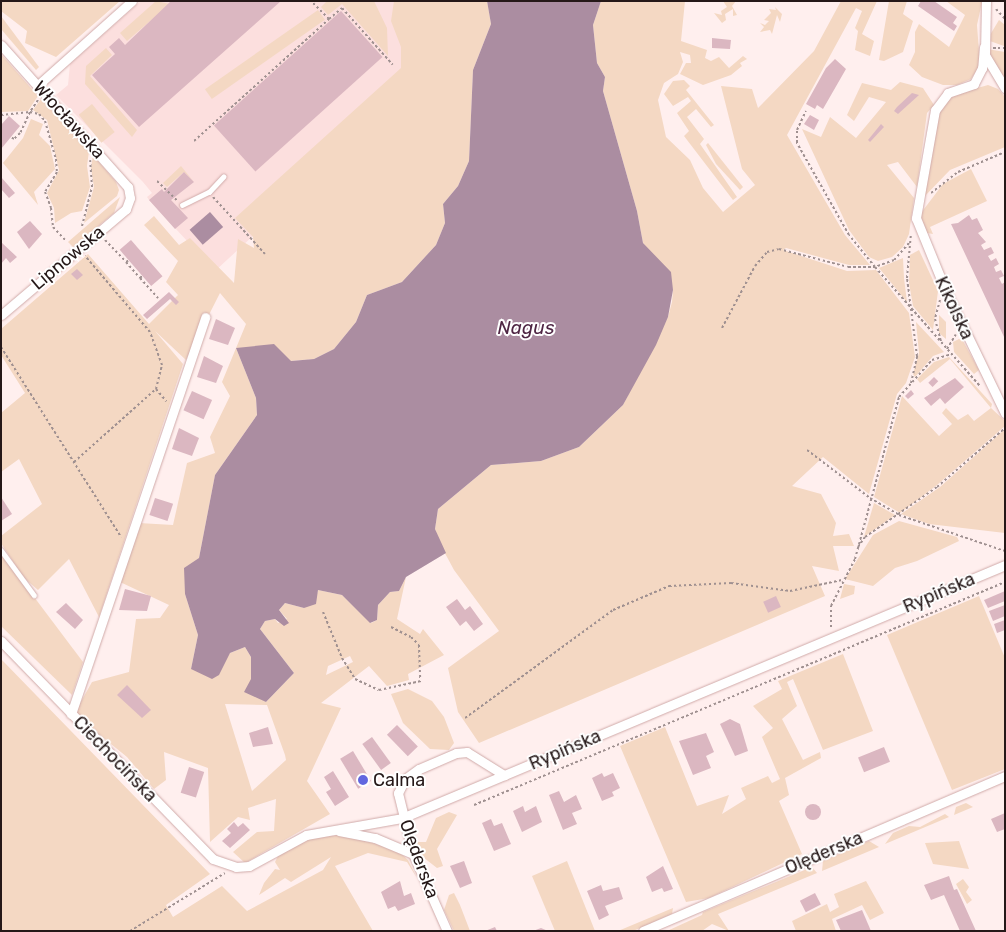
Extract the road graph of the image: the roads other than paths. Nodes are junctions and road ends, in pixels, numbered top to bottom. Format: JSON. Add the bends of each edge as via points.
{"nodes":[{"id":1,"x":132,"y":1,"type":"edge"},
{"id":2,"x":986,"y":1,"type":"edge"},
{"id":3,"x":1,"y":45,"type":"edge"},
{"id":4,"x":984,"y":47,"type":"junction"},
{"id":5,"x":41,"y":88,"type":"junction"},
{"id":6,"x":1005,"y":88,"type":"edge"},
{"id":7,"x":223,"y":177,"type":"dead end"},
{"id":8,"x":130,"y":198,"type":"joint"},
{"id":9,"x":182,"y":206,"type":"road end"},
{"id":10,"x":1,"y":315,"type":"edge"},
{"id":11,"x":205,"y":317,"type":"dead end"},
{"id":12,"x":1001,"y":403,"type":"edge"},
{"id":13,"x":1005,"y":413,"type":"edge"},
{"id":14,"x":1,"y":550,"type":"edge"},
{"id":15,"x":1005,"y":565,"type":"edge"},
{"id":16,"x":34,"y":595,"type":"dead end"},
{"id":17,"x":1,"y":642,"type":"edge"},
{"id":18,"x":71,"y":714,"type":"junction"},
{"id":19,"x":504,"y":776,"type":"junction"},
{"id":20,"x":1005,"y":776,"type":"edge"},
{"id":21,"x":402,"y":818,"type":"junction"},
{"id":22,"x":332,"y":830,"type":"junction"},
{"id":23,"x":413,"y":854,"type":"junction"},
{"id":24,"x":236,"y":867,"type":"joint"},
{"id":25,"x":447,"y":931,"type":"edge"},
{"id":26,"x":642,"y":931,"type":"edge"}],
"edges":[{"from":1,"to":5,"type":"street"},
{"from":2,"to":4,"type":"street"},
{"from":3,"to":5,"type":"street","name":"Włocławska"},
{"from":4,"to":6,"type":"street","via":[[992,69]]},
{"from":4,"to":12,"type":"street","name":"Kikolska","via":[[982,68],[974,84],[948,93],[935,110],[916,213],[919,231],[944,289]]},
{"from":5,"to":8,"type":"street","name":"Włocławska","via":[[128,188]]},
{"from":7,"to":9,"type":"lane","via":[[209,192]]},
{"from":8,"to":10,"type":"street","name":"Lipnowska","via":[[126,209]]},
{"from":11,"to":18,"type":"street"},
{"from":12,"to":13,"type":"street","name":"Kikolska"},
{"from":14,"to":16,"type":"lane"},
{"from":15,"to":19,"type":"street","name":"Rypińska"},
{"from":17,"to":18,"type":"street","name":"Ciechocińska"},
{"from":18,"to":24,"type":"street","name":"Ciechocińska","via":[[213,859]]},
{"from":19,"to":21,"type":"street","name":"Rypińska"},
{"from":19,"to":21,"type":"street","name":"Olęderska","via":[[467,752],[441,758],[405,779],[398,793]]},
{"from":20,"to":26,"type":"street","name":"Olęderska"},
{"from":21,"to":22,"type":"street","name":"Rypińska"},
{"from":21,"to":23,"type":"street","name":"Olęderska"},
{"from":22,"to":23,"type":"street","via":[[375,838]]},
{"from":22,"to":24,"type":"street","name":"Rypińska","via":[[306,835],[260,862]]},
{"from":23,"to":25,"type":"street","name":"Olęderska"}]}
